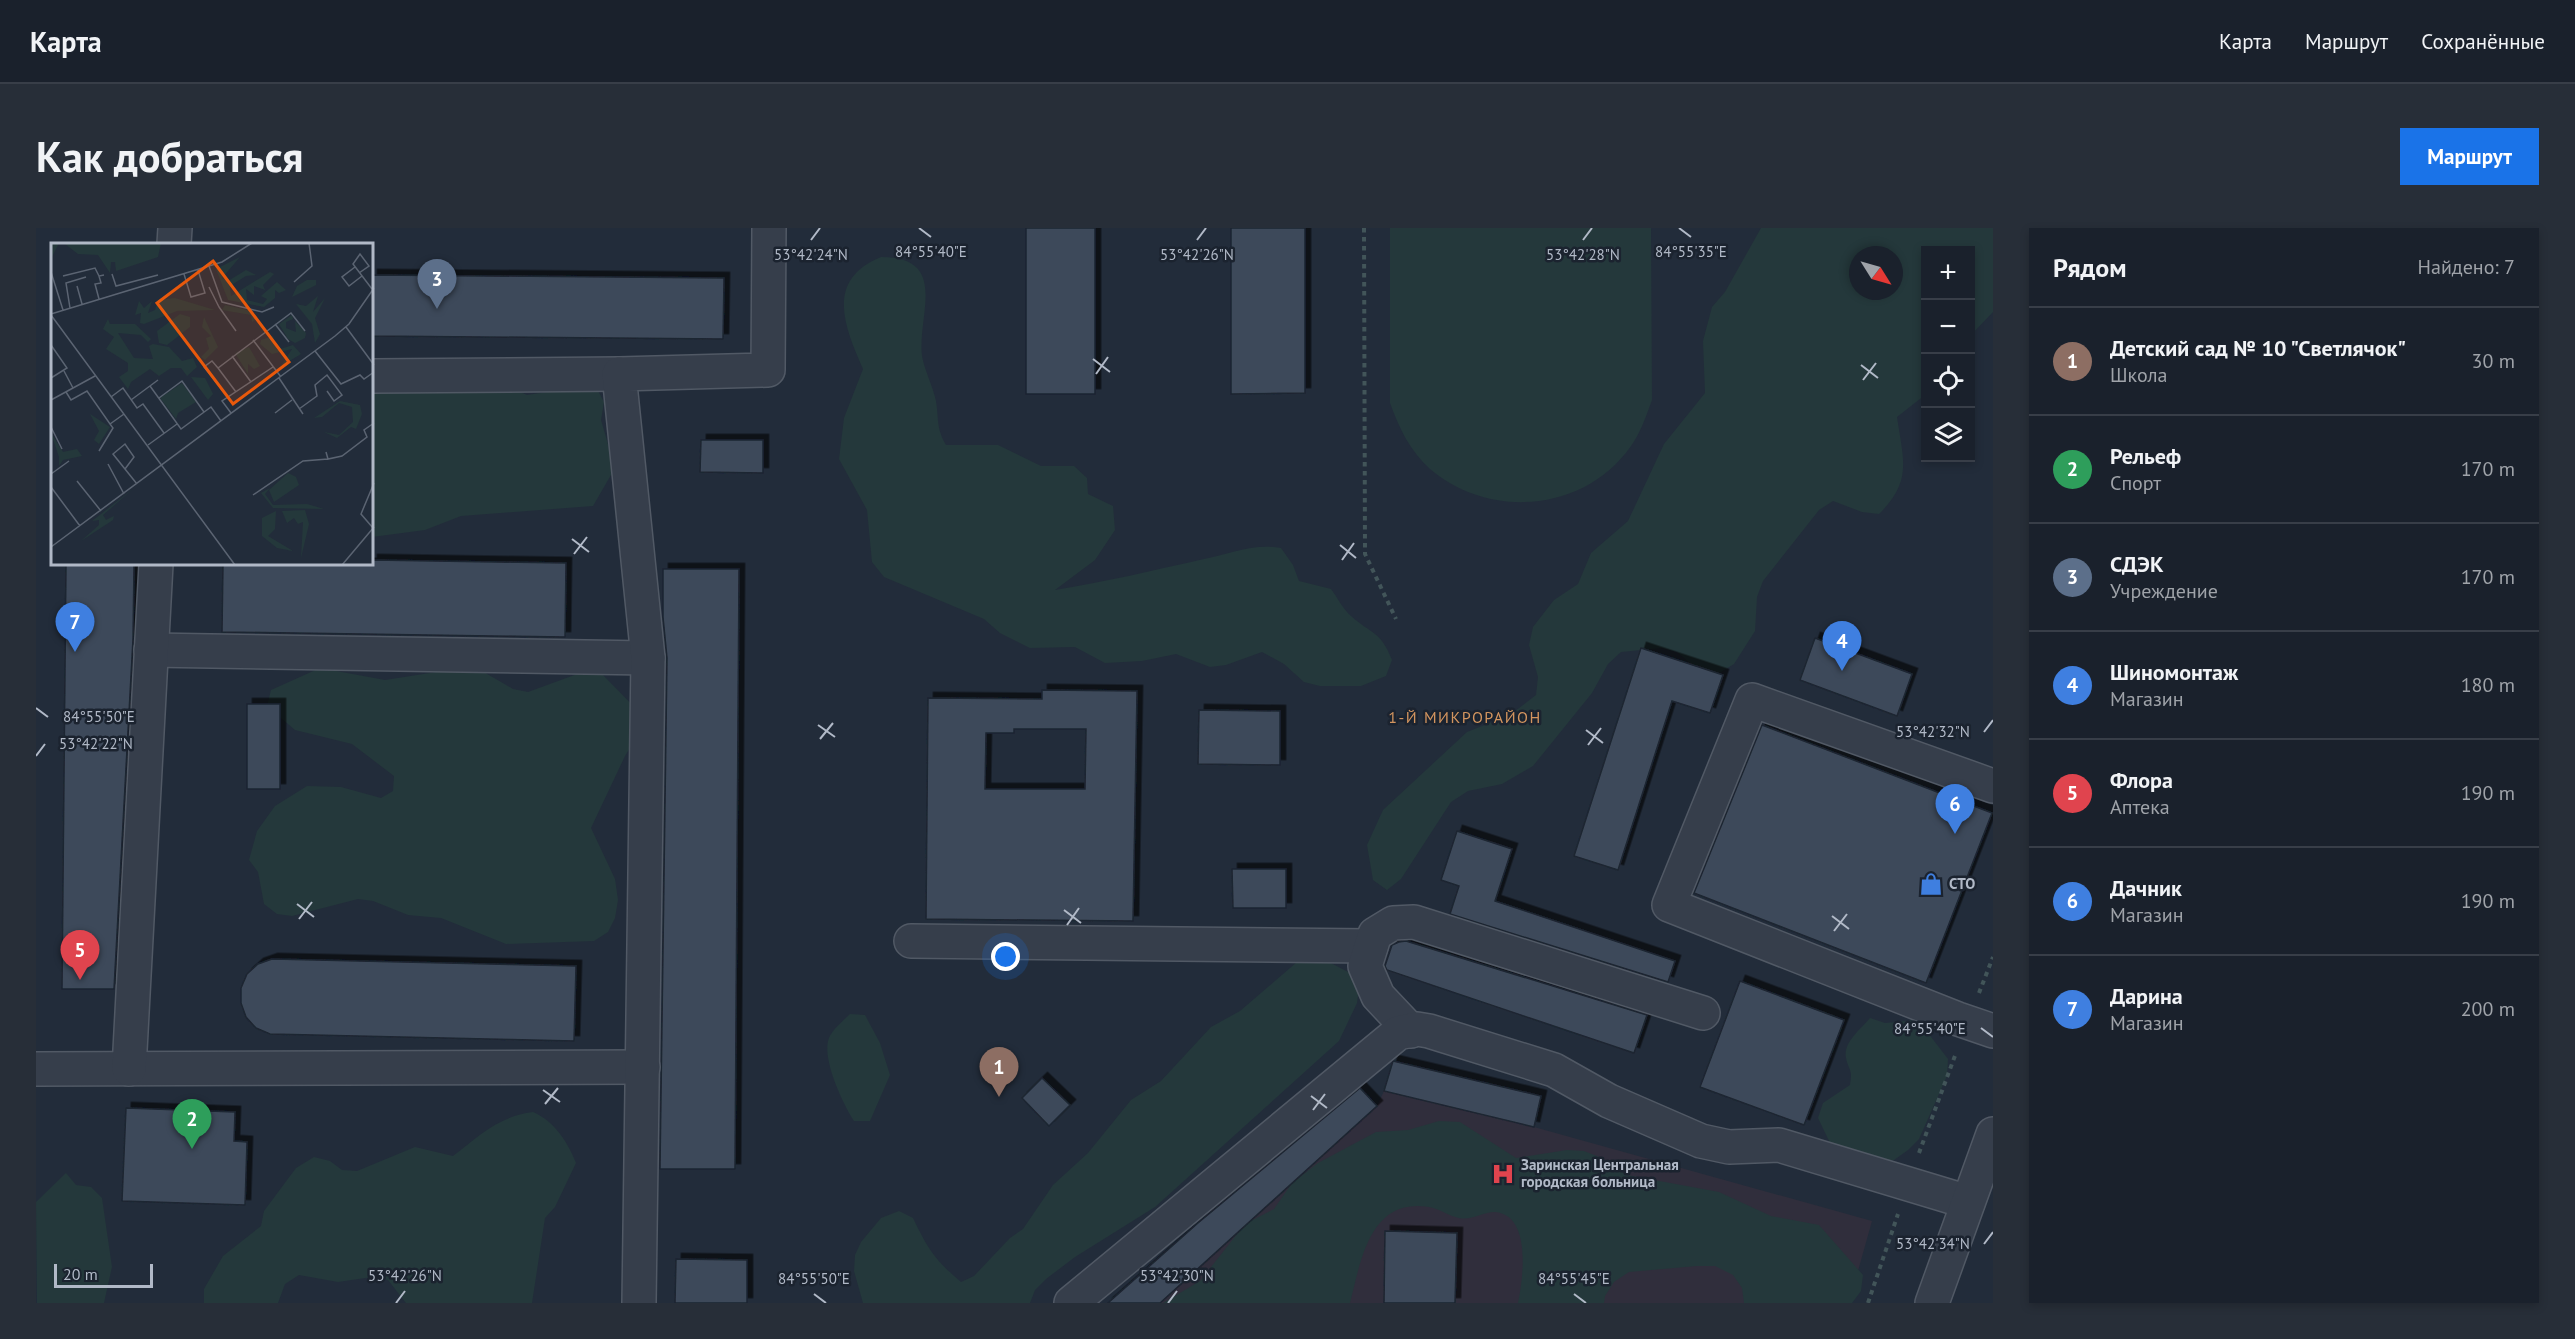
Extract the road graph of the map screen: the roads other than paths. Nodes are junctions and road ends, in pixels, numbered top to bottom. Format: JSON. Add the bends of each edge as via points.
{"nodes":[{"id":1,"x":175,"y":228,"type":"edge"},
{"id":2,"x":769,"y":228,"type":"edge"},
{"id":3,"x":174,"y":243,"type":"edge"},
{"id":4,"x":619,"y":374,"type":"junction"},
{"id":5,"x":374,"y":375,"type":"edge"},
{"id":6,"x":156,"y":566,"type":"edge"},
{"id":7,"x":151,"y":650,"type":"junction"},
{"id":8,"x":648,"y":658,"type":"junction"},
{"id":9,"x":1993,"y":786,"type":"edge"},
{"id":10,"x":911,"y":940,"type":"dead end"},
{"id":11,"x":1371,"y":946,"type":"junction"},
{"id":12,"x":1703,"y":1013,"type":"dead end"},
{"id":13,"x":1980,"y":1027,"type":"edge"},
{"id":14,"x":1411,"y":1031,"type":"junction"},
{"id":15,"x":643,"y":1067,"type":"junction"},
{"id":16,"x":36,"y":1069,"type":"edge"},
{"id":17,"x":129,"y":1069,"type":"junction"},
{"id":18,"x":1993,"y":1134,"type":"edge"},
{"id":19,"x":1968,"y":1202,"type":"junction"},
{"id":20,"x":639,"y":1303,"type":"edge"},
{"id":21,"x":1071,"y":1303,"type":"edge"},
{"id":22,"x":1932,"y":1303,"type":"edge"}],
"edges":[{"from":1,"to":3,"type":"street"},
{"from":2,"to":4,"type":"street","via":[[768,369]]},
{"from":4,"to":5,"type":"street"},
{"from":4,"to":8,"type":"street"},
{"from":6,"to":7,"type":"street"},
{"from":7,"to":8,"type":"street"},
{"from":7,"to":17,"type":"street"},
{"from":8,"to":15,"type":"street"},
{"from":9,"to":13,"type":"street","via":[[1752,700],[1669,905]]},
{"from":10,"to":11,"type":"street"},
{"from":11,"to":12,"type":"street","via":[[1375,934],[1393,923],[1414,922]]},
{"from":11,"to":14,"type":"street","via":[[1365,966],[1378,996]]},
{"from":14,"to":19,"type":"street","via":[[1429,1031],[1554,1070],[1609,1101],[1701,1141],[1729,1147],[1779,1145]]},
{"from":14,"to":21,"type":"street","via":[[1398,1033]]},
{"from":15,"to":17,"type":"street"},
{"from":15,"to":20,"type":"street"},
{"from":16,"to":17,"type":"street"},
{"from":18,"to":19,"type":"street"},
{"from":19,"to":22,"type":"street"}]}
